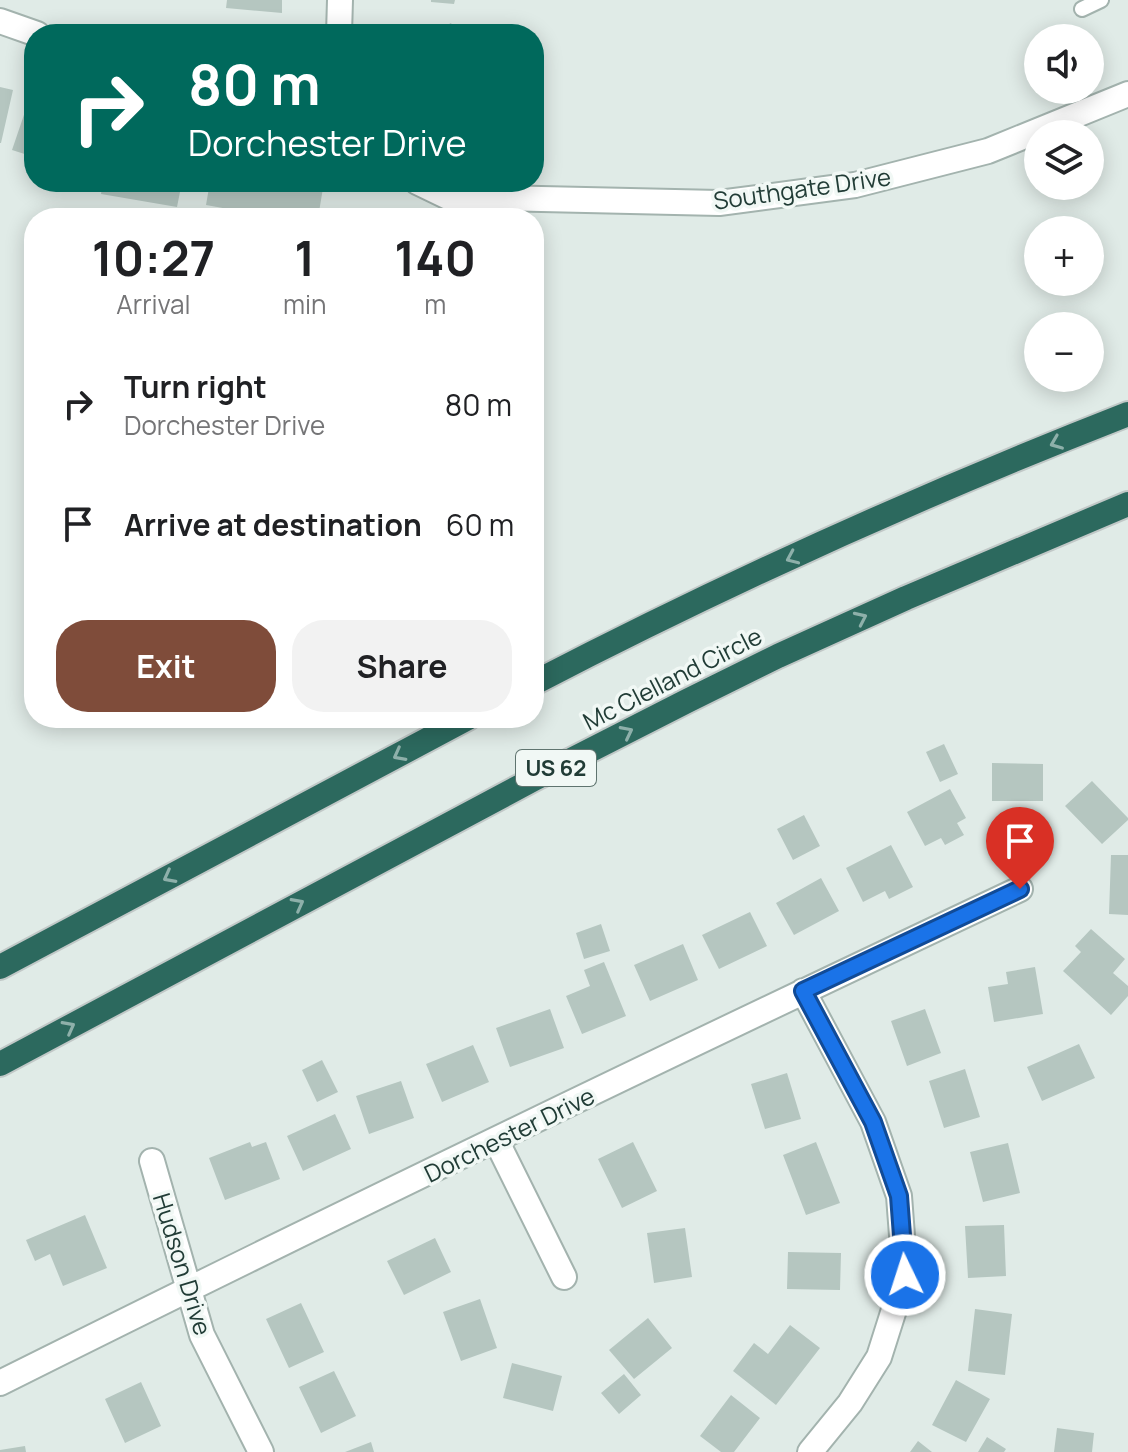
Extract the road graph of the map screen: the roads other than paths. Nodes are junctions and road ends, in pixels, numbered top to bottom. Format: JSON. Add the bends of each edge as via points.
{"nodes":[{"id":1,"x":340,"y":0,"type":"edge"},
{"id":2,"x":1101,"y":0,"type":"edge"},
{"id":3,"x":1082,"y":9,"type":"dead end"},
{"id":4,"x":0,"y":21,"type":"edge"},
{"id":5,"x":339,"y":24,"type":"edge"},
{"id":6,"x":24,"y":29,"type":"edge"},
{"id":7,"x":1128,"y":94,"type":"edge"},
{"id":8,"x":438,"y":192,"type":"edge"},
{"id":9,"x":1128,"y":414,"type":"edge"},
{"id":10,"x":1128,"y":504,"type":"edge"},
{"id":11,"x":544,"y":678,"type":"edge"},
{"id":12,"x":449,"y":728,"type":"edge"},
{"id":13,"x":1020,"y":889,"type":"dead end"},
{"id":14,"x":0,"y":967,"type":"edge"},
{"id":15,"x":803,"y":991,"type":"junction"},
{"id":16,"x":0,"y":1064,"type":"edge"},
{"id":17,"x":496,"y":1140,"type":"junction"},
{"id":18,"x":152,"y":1161,"type":"dead end"},
{"id":19,"x":564,"y":1277,"type":"dead end"},
{"id":20,"x":189,"y":1288,"type":"junction"},
{"id":21,"x":0,"y":1383,"type":"edge"},
{"id":22,"x":261,"y":1452,"type":"edge"},
{"id":23,"x":810,"y":1452,"type":"edge"}],
"edges":[{"from":1,"to":5,"type":"street"},
{"from":2,"to":3,"type":"lane"},
{"from":4,"to":6,"type":"street"},
{"from":7,"to":8,"type":"street","name":"Southgate Drive","via":[[988,151],[855,185],[719,203],[448,197]]},
{"from":9,"to":11,"type":"highway","one_way":true,"via":[[816,547]]},
{"from":16,"to":10,"type":"highway","name":"Mc Clelland Circle","number":"US 62","one_way":true,"via":[[494,800],[778,656]]},
{"from":12,"to":14,"type":"highway","one_way":true},
{"from":13,"to":15,"type":"street","name":"Dorchester Drive"},
{"from":15,"to":17,"type":"street","name":"Dorchester Drive"},
{"from":15,"to":23,"type":"street","via":[[873,1122],[899,1196],[905,1275],[879,1357]]},
{"from":17,"to":19,"type":"street"},
{"from":17,"to":20,"type":"street","name":"Dorchester Drive"},
{"from":18,"to":20,"type":"street","name":"Hudson Drive"},
{"from":20,"to":21,"type":"street","name":"Dorchester Drive"},
{"from":20,"to":22,"type":"street","name":"Hudson Drive","via":[[202,1335]]}]}
